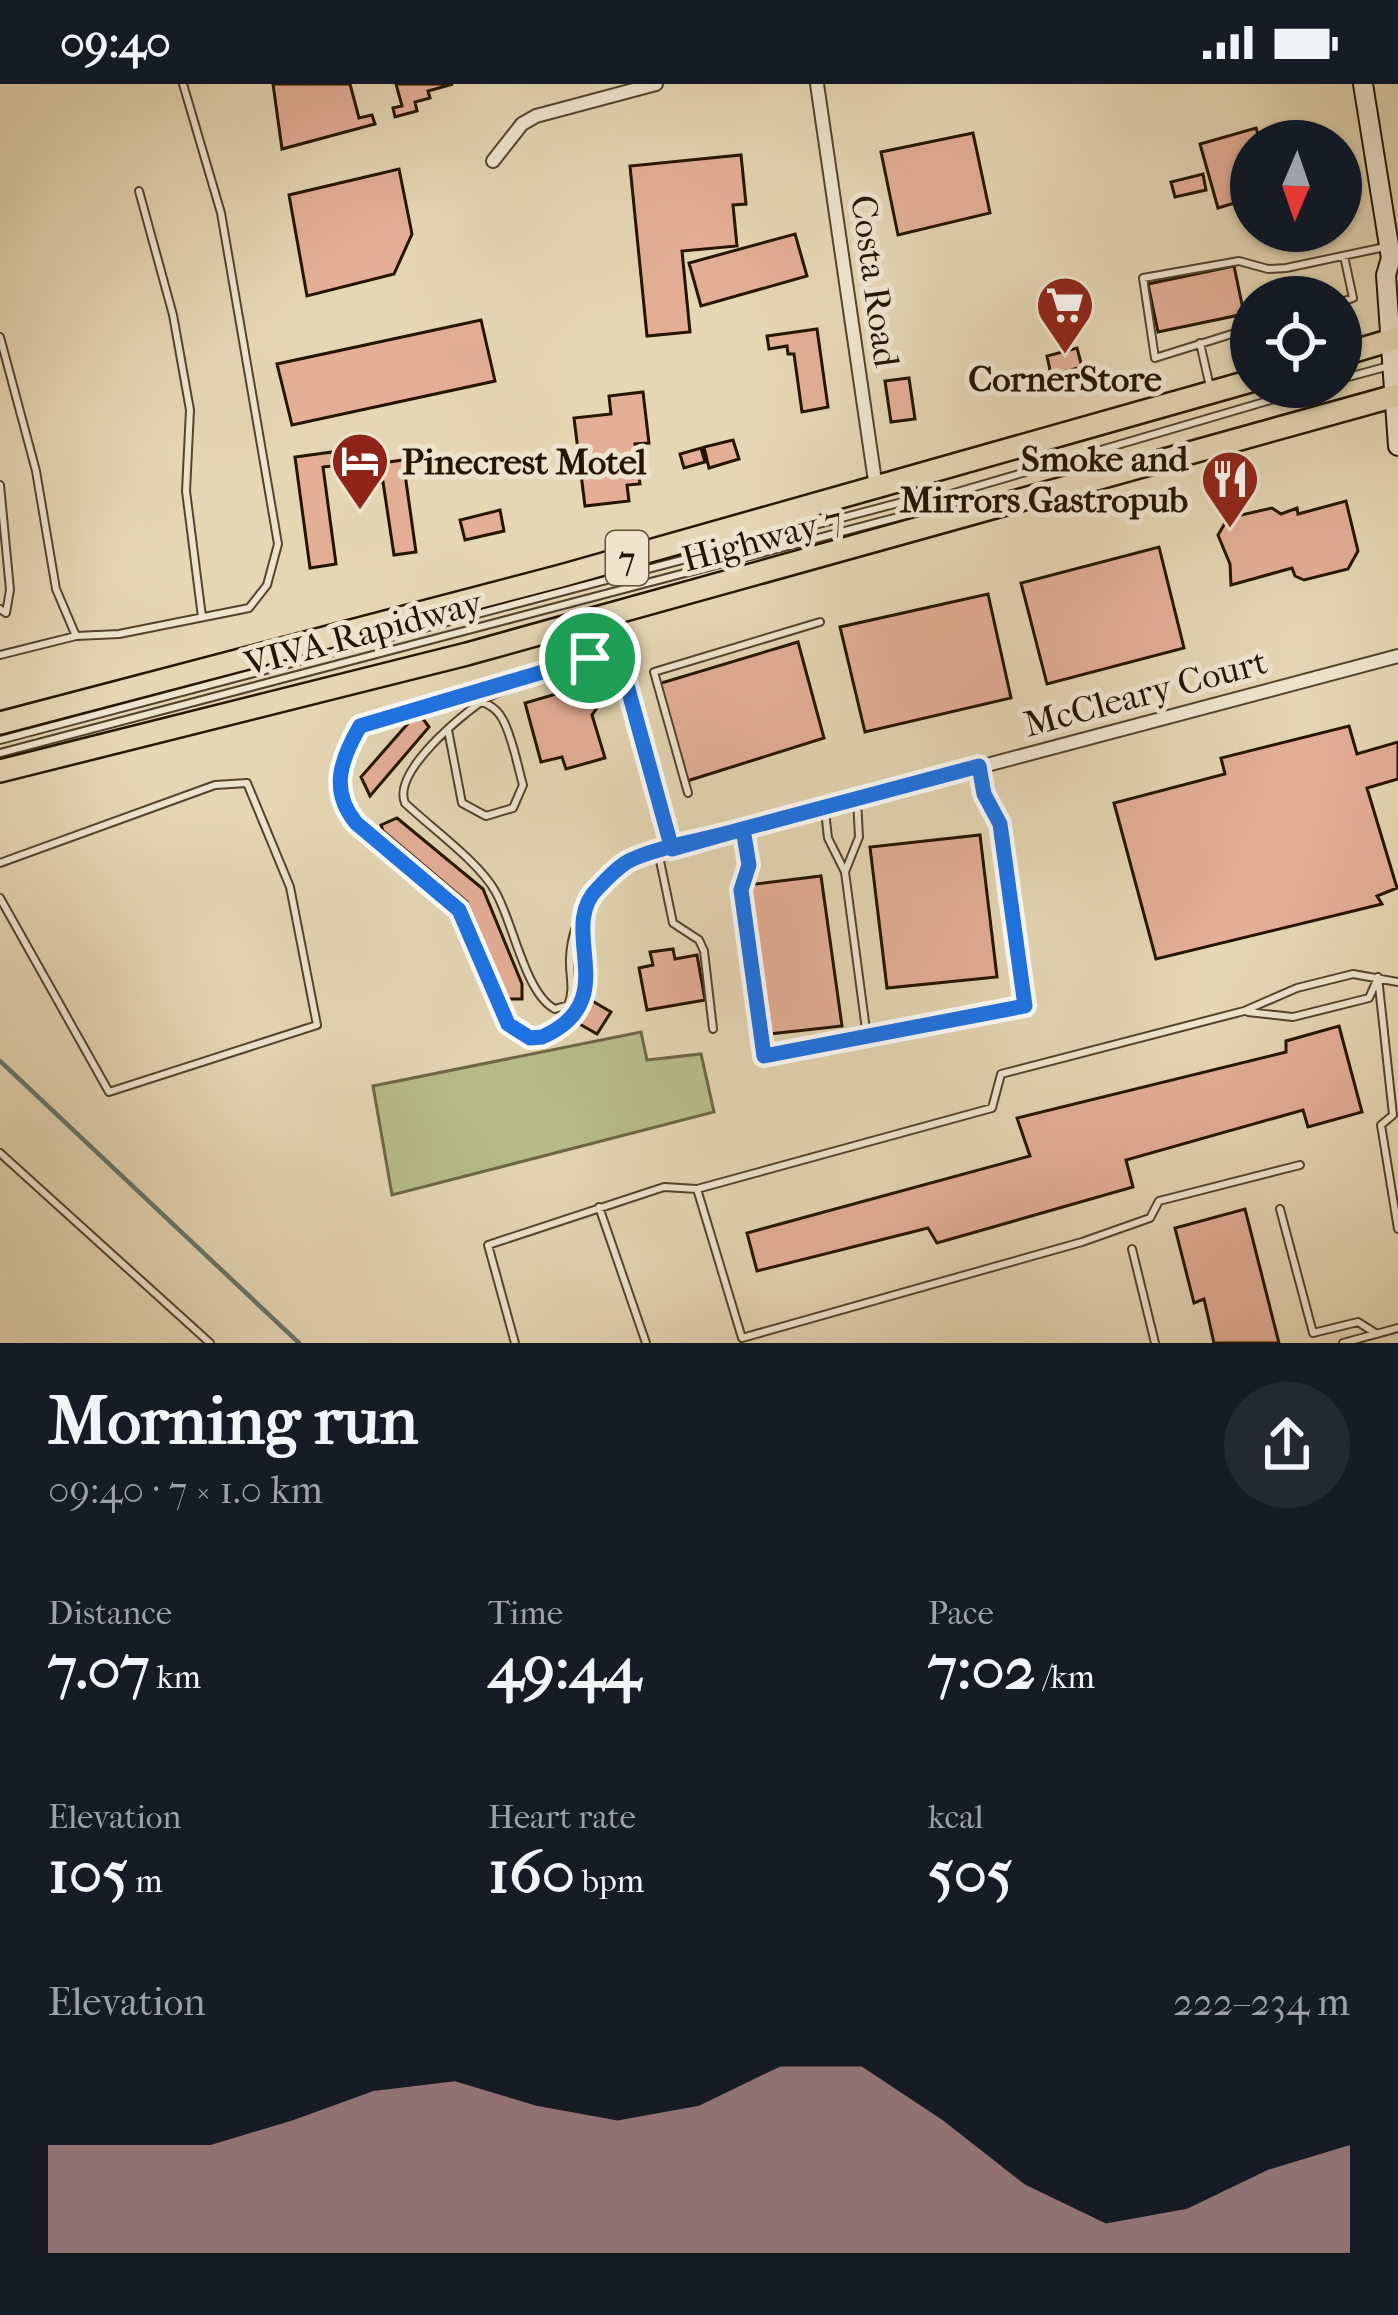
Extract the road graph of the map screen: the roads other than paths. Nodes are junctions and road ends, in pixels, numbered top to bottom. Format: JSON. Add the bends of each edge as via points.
{"nodes":[{"id":1,"x":183,"y":84,"type":"edge"},
{"id":2,"x":656,"y":84,"type":"edge"},
{"id":3,"x":817,"y":84,"type":"edge"},
{"id":4,"x":1364,"y":84,"type":"edge"},
{"id":5,"x":494,"y":161,"type":"dead end"},
{"id":6,"x":139,"y":190,"type":"dead end"},
{"id":7,"x":1345,"y":256,"type":"junction"},
{"id":8,"x":1392,"y":257,"type":"edge"},
{"id":9,"x":1349,"y":276,"type":"edge"},
{"id":10,"x":1230,"y":335,"type":"edge"},
{"id":11,"x":0,"y":337,"type":"edge"},
{"id":12,"x":1394,"y":339,"type":"edge"},
{"id":13,"x":1200,"y":344,"type":"junction"},
{"id":14,"x":1362,"y":349,"type":"edge"},
{"id":15,"x":1394,"y":364,"type":"edge"},
{"id":16,"x":1362,"y":374,"type":"edge"},
{"id":17,"x":1230,"y":386,"type":"edge"},
{"id":18,"x":1211,"y":391,"type":"junction"},
{"id":19,"x":1395,"y":396,"type":"edge"},
{"id":20,"x":1244,"y":408,"type":"edge"},
{"id":21,"x":1398,"y":446,"type":"edge"},
{"id":22,"x":0,"y":484,"type":"edge"},
{"id":23,"x":876,"y":488,"type":"junction"},
{"id":24,"x":944,"y":496,"type":"junction"},
{"id":25,"x":1,"y":498,"type":"edge"},
{"id":26,"x":0,"y":609,"type":"edge"},
{"id":27,"x":202,"y":617,"type":"junction"},
{"id":28,"x":820,"y":622,"type":"dead end"},
{"id":29,"x":76,"y":636,"type":"junction"},
{"id":30,"x":0,"y":655,"type":"edge"},
{"id":31,"x":1398,"y":656,"type":"edge"},
{"id":32,"x":627,"y":690,"type":"junction"},
{"id":33,"x":438,"y":700,"type":"junction"},
{"id":34,"x":483,"y":702,"type":"junction"},
{"id":35,"x":0,"y":723,"type":"edge"},
{"id":36,"x":448,"y":730,"type":"junction"},
{"id":37,"x":0,"y":740,"type":"edge"},
{"id":38,"x":0,"y":753,"type":"edge"},
{"id":39,"x":979,"y":766,"type":"junction"},
{"id":40,"x":0,"y":770,"type":"edge"},
{"id":41,"x":688,"y":793,"type":"dead end"},
{"id":42,"x":857,"y":798,"type":"junction"},
{"id":43,"x":825,"y":807,"type":"junction"},
{"id":44,"x":743,"y":829,"type":"junction"},
{"id":45,"x":665,"y":850,"type":"junction"},
{"id":46,"x":629,"y":860,"type":"joint"},
{"id":47,"x":0,"y":863,"type":"edge"},
{"id":48,"x":845,"y":872,"type":"junction"},
{"id":49,"x":0,"y":898,"type":"edge"},
{"id":50,"x":582,"y":914,"type":"junction"},
{"id":51,"x":1378,"y":977,"type":"junction"},
{"id":52,"x":1398,"y":982,"type":"edge"},
{"id":53,"x":1244,"y":1011,"type":"junction"},
{"id":54,"x":713,"y":1029,"type":"dead end"},
{"id":55,"x":867,"y":1037,"type":"junction"},
{"id":56,"x":1396,"y":1114,"type":"edge"},
{"id":57,"x":0,"y":1153,"type":"edge"},
{"id":58,"x":1300,"y":1165,"type":"dead end"},
{"id":59,"x":697,"y":1189,"type":"junction"},
{"id":60,"x":599,"y":1207,"type":"junction"},
{"id":61,"x":1280,"y":1209,"type":"dead end"},
{"id":62,"x":1398,"y":1229,"type":"edge"},
{"id":63,"x":1132,"y":1249,"type":"dead end"},
{"id":64,"x":1398,"y":1328,"type":"edge"},
{"id":65,"x":1377,"y":1334,"type":"junction"},
{"id":66,"x":210,"y":1343,"type":"edge"},
{"id":67,"x":515,"y":1343,"type":"edge"},
{"id":68,"x":646,"y":1343,"type":"edge"},
{"id":69,"x":1155,"y":1343,"type":"edge"},
{"id":70,"x":1342,"y":1343,"type":"edge"}],
"edges":[{"from":1,"to":27,"type":"lane","via":[[220,213],[278,544],[267,585],[249,608]]},
{"from":2,"to":5,"type":"street","via":[[536,116]]},
{"from":3,"to":23,"type":"street","name":"Costa Road"},
{"from":4,"to":8,"type":"street"},
{"from":6,"to":27,"type":"lane","via":[[190,410],[186,490]]},
{"from":7,"to":8,"type":"lane"},
{"from":7,"to":9,"type":"lane"},
{"from":7,"to":13,"type":"lane","via":[[1268,269],[1239,261],[1143,278],[1155,358]]},
{"from":8,"to":12,"type":"street","via":[[1386,275]]},
{"from":10,"to":13,"type":"lane"},
{"from":11,"to":29,"type":"lane","via":[[36,471],[56,589]]},
{"from":12,"to":14,"type":"main road"},
{"from":12,"to":15,"type":"street"},
{"from":13,"to":18,"type":"lane"},
{"from":15,"to":16,"type":"lane"},
{"from":15,"to":19,"type":"street"},
{"from":17,"to":18,"type":"main road","name":"Highway 7","number":"7"},
{"from":18,"to":23,"type":"main road","name":"Highway 7","number":"7"},
{"from":19,"to":21,"type":"street"},
{"from":19,"to":40,"type":"main road","name":"Highway 7","number":"7","via":[[466,655]]},
{"from":20,"to":24,"type":"lane","name":"VIVA Rapidway"},
{"from":22,"to":25,"type":"lane"},
{"from":23,"to":35,"type":"main road","name":"Highway 7","number":"7"},
{"from":24,"to":37,"type":"lane","name":"VIVA Rapidway"},
{"from":24,"to":38,"type":"lane","name":"VIVA Rapidway","via":[[903,516]]},
{"from":25,"to":26,"type":"lane","via":[[10,590],[6,613]]},
{"from":27,"to":29,"type":"lane"},
{"from":28,"to":41,"type":"lane","via":[[654,672]]},
{"from":29,"to":30,"type":"lane"},
{"from":31,"to":39,"type":"street","name":"McCleary Court"},
{"from":32,"to":33,"type":"lane","via":[[622,667],[590,658]]},
{"from":32,"to":34,"type":"lane","via":[[591,670]]},
{"from":32,"to":45,"type":"lane"},
{"from":33,"to":34,"type":"lane"},
{"from":33,"to":50,"type":"lane","via":[[360,726],[338,781],[342,806],[459,910],[517,1033],[542,1037],[573,1016],[589,983]]},
{"from":34,"to":36,"type":"lane"},
{"from":34,"to":36,"type":"lane","via":[[502,716],[519,768],[523,785],[512,808],[487,816],[462,803]]},
{"from":36,"to":50,"type":"lane","via":[[401,794],[494,887],[534,983],[555,1009],[573,993],[572,938]]},
{"from":39,"to":42,"type":"street","name":"McCleary Court"},
{"from":39,"to":55,"type":"lane","via":[[1000,824],[1025,1006]]},
{"from":42,"to":43,"type":"street","name":"McCleary Court"},
{"from":42,"to":48,"type":"lane","via":[[859,837]]},
{"from":43,"to":44,"type":"street","name":"McCleary Court"},
{"from":43,"to":48,"type":"lane","via":[[828,838]]},
{"from":44,"to":45,"type":"street","name":"McCleary Court"},
{"from":44,"to":55,"type":"lane","via":[[749,865],[741,890],[764,1056]]},
{"from":45,"to":46,"type":"street","name":"McCleary Court"},
{"from":45,"to":54,"type":"lane","via":[[674,923],[704,951]]},
{"from":46,"to":50,"type":"lane","via":[[592,893]]},
{"from":47,"to":49,"type":"lane","via":[[214,785],[247,783],[290,887],[316,1024],[109,1093]]},
{"from":48,"to":55,"type":"lane"},
{"from":51,"to":52,"type":"lane"},
{"from":51,"to":53,"type":"lane","via":[[1353,974],[1297,988]]},
{"from":51,"to":53,"type":"lane","via":[[1369,998],[1293,1017]]},
{"from":51,"to":56,"type":"lane"},
{"from":53,"to":59,"type":"lane","via":[[1000,1074],[992,1108]]},
{"from":56,"to":62,"type":"lane","via":[[1381,1125]]},
{"from":57,"to":66,"type":"lane"},
{"from":58,"to":59,"type":"lane","via":[[1159,1201],[1150,1218],[1082,1242],[742,1338]]},
{"from":59,"to":60,"type":"lane","via":[[664,1187]]},
{"from":60,"to":67,"type":"lane","via":[[488,1245]]},
{"from":60,"to":68,"type":"lane"},
{"from":61,"to":65,"type":"lane","via":[[1312,1333],[1358,1322]]},
{"from":63,"to":69,"type":"lane"},
{"from":64,"to":65,"type":"lane"},
{"from":65,"to":70,"type":"lane"}]}
